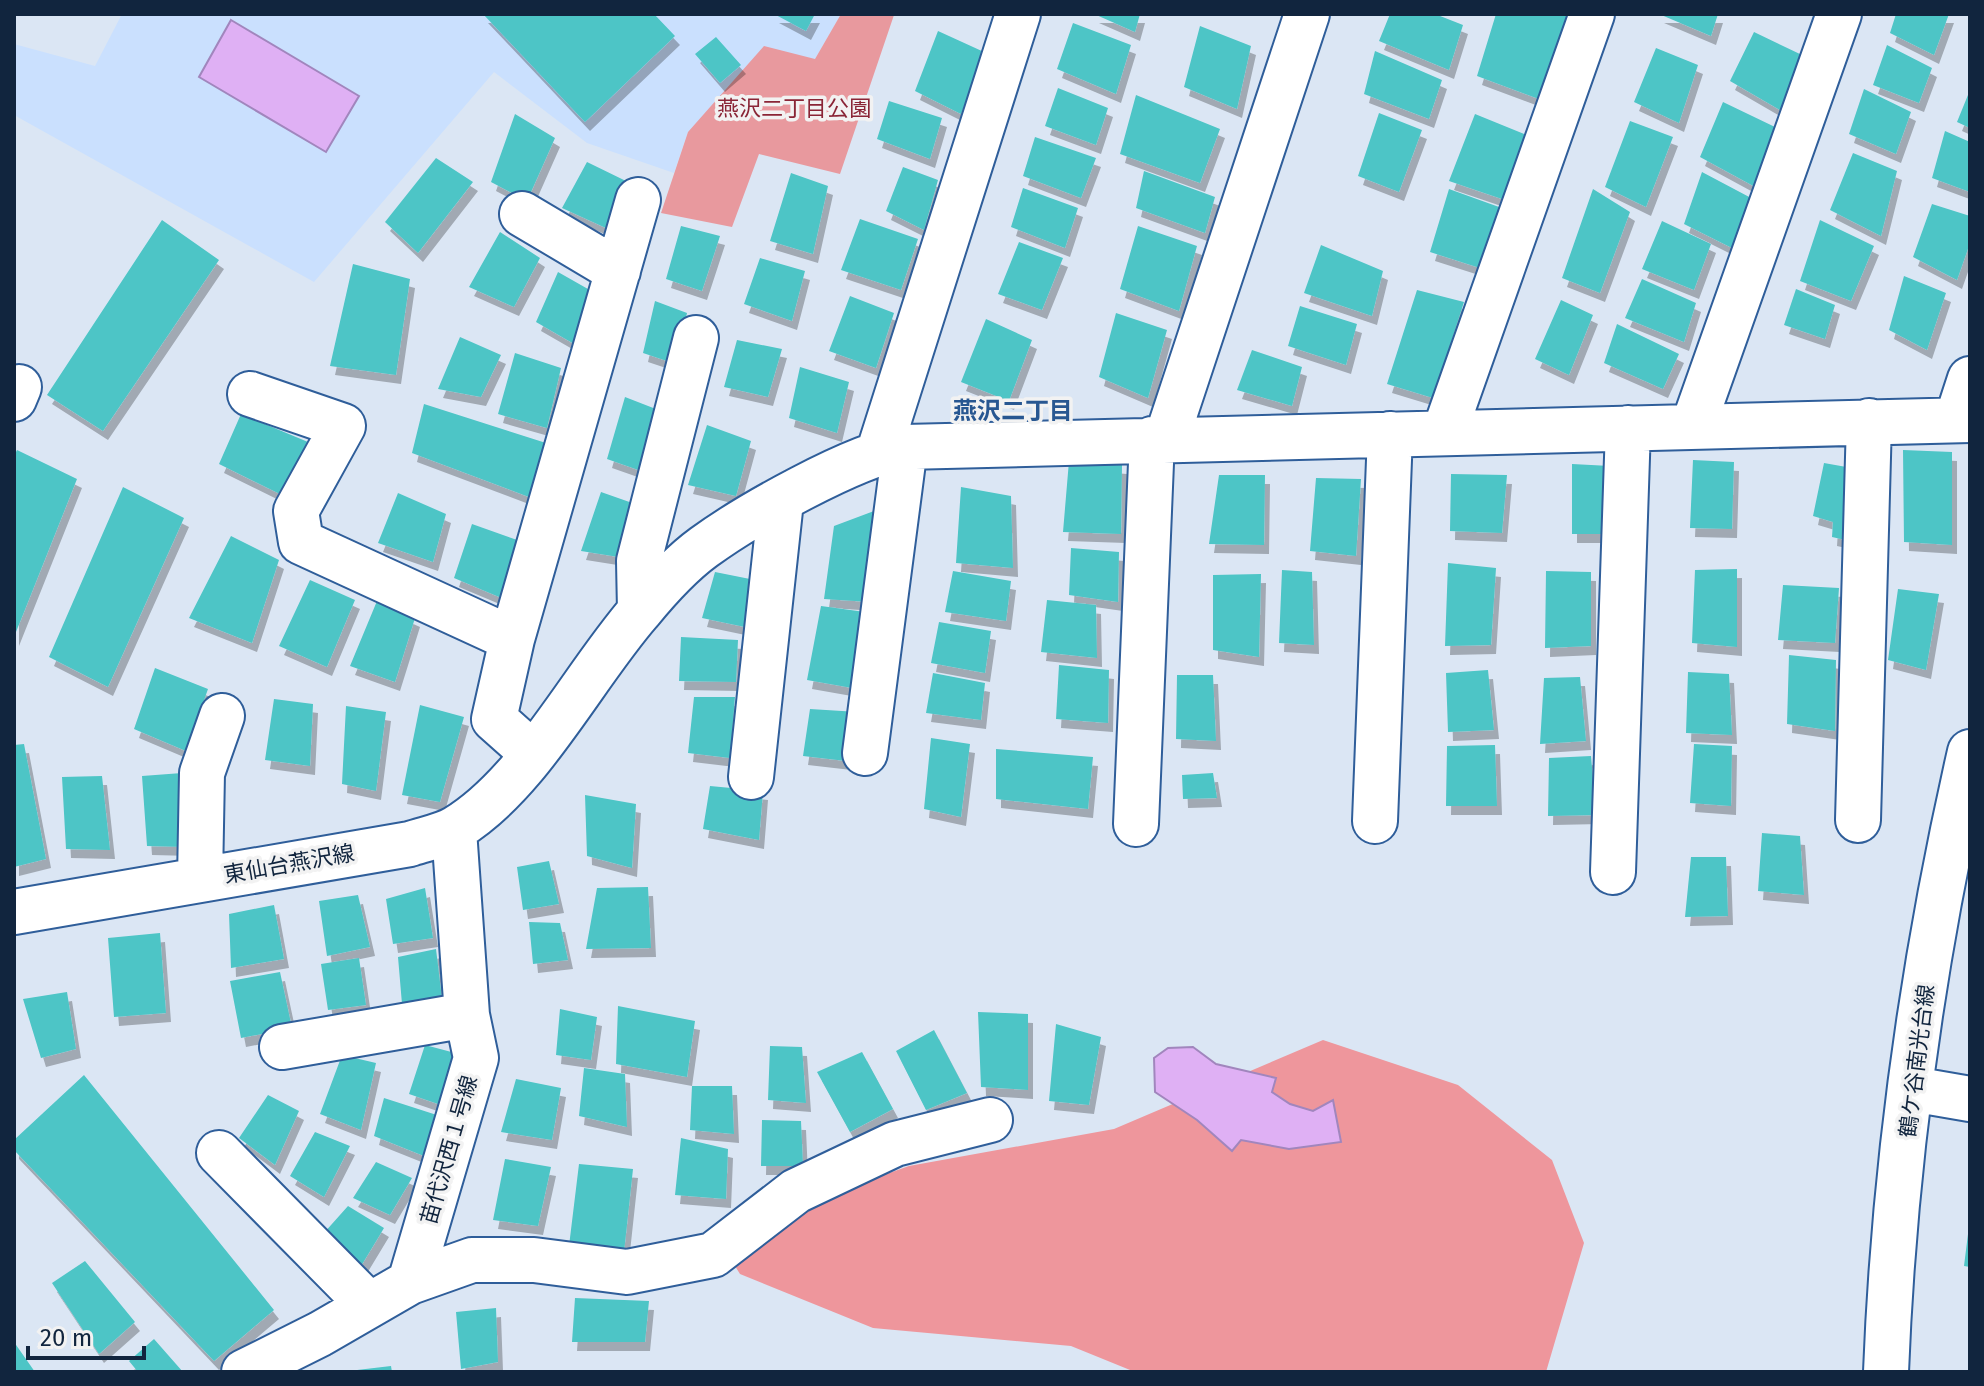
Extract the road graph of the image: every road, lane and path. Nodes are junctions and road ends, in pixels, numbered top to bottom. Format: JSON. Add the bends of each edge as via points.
{"nodes":[{"id":1,"x":1018,"y":14,"type":"edge"},
{"id":2,"x":1307,"y":14,"type":"edge"},
{"id":3,"x":1592,"y":14,"type":"edge"},
{"id":4,"x":1839,"y":14,"type":"edge"},
{"id":5,"x":638,"y":200,"type":"dead end"},
{"id":6,"x":522,"y":214,"type":"dead end"},
{"id":7,"x":618,"y":271,"type":"junction"},
{"id":8,"x":696,"y":338,"type":"dead end"},
{"id":9,"x":250,"y":394,"type":"dead end"},
{"id":10,"x":1966,"y":406,"type":"edge"},
{"id":11,"x":1869,"y":421,"type":"junction"},
{"id":12,"x":1693,"y":426,"type":"junction"},
{"id":13,"x":1628,"y":428,"type":"junction"},
{"id":14,"x":1444,"y":433,"type":"junction"},
{"id":15,"x":1390,"y":434,"type":"junction"},
{"id":16,"x":1159,"y":440,"type":"junction"},
{"id":17,"x":892,"y":449,"type":"junction"},
{"id":18,"x":781,"y":501,"type":"junction"},
{"id":19,"x":640,"y":611,"type":"junction"},
{"id":20,"x":512,"y":639,"type":"junction"},
{"id":21,"x":222,"y":716,"type":"dead end"},
{"id":22,"x":1970,"y":752,"type":"edge"},
{"id":23,"x":532,"y":753,"type":"junction"},
{"id":24,"x":865,"y":753,"type":"dead end"},
{"id":25,"x":751,"y":777,"type":"dead end"},
{"id":26,"x":1858,"y":820,"type":"dead end"},
{"id":27,"x":1375,"y":821,"type":"dead end"},
{"id":28,"x":1136,"y":824,"type":"dead end"},
{"id":29,"x":454,"y":830,"type":"junction"},
{"id":30,"x":1613,"y":872,"type":"dead end"},
{"id":31,"x":200,"y":879,"type":"junction"},
{"id":32,"x":14,"y":912,"type":"edge"},
{"id":33,"x":467,"y":1015,"type":"junction"},
{"id":34,"x":282,"y":1047,"type":"dead end"},
{"id":35,"x":1912,"y":1089,"type":"junction"},
{"id":36,"x":1970,"y":1099,"type":"edge"},
{"id":37,"x":990,"y":1120,"type":"dead end"},
{"id":38,"x":219,"y":1153,"type":"dead end"},
{"id":39,"x":410,"y":1282,"type":"junction"},
{"id":40,"x":369,"y":1305,"type":"junction"},
{"id":41,"x":244,"y":1372,"type":"edge"},
{"id":42,"x":1886,"y":1372,"type":"edge"}],
"edges":[{"from":1,"to":17,"type":"street"},
{"from":2,"to":16,"type":"street"},
{"from":3,"to":14,"type":"street"},
{"from":4,"to":12,"type":"street"},
{"from":5,"to":7,"type":"street"},
{"from":6,"to":7,"type":"street"},
{"from":7,"to":20,"type":"street"},
{"from":8,"to":19,"type":"street","via":[[639,561]]},
{"from":9,"to":20,"type":"street","via":[[343,426],[296,511],[301,542]]},
{"from":10,"to":11,"type":"street"},
{"from":11,"to":12,"type":"street"},
{"from":11,"to":26,"type":"street"},
{"from":12,"to":13,"type":"street"},
{"from":13,"to":14,"type":"street"},
{"from":13,"to":30,"type":"street"},
{"from":14,"to":15,"type":"street"},
{"from":15,"to":16,"type":"street"},
{"from":15,"to":27,"type":"street"},
{"from":16,"to":17,"type":"street"},
{"from":16,"to":28,"type":"street"},
{"from":17,"to":18,"type":"street","name":"東仙台燕沢線"},
{"from":17,"to":24,"type":"street"},
{"from":18,"to":19,"type":"street","name":"東仙台燕沢線","via":[[703,547]]},
{"from":18,"to":25,"type":"street"},
{"from":19,"to":23,"type":"street","name":"東仙台燕沢線"},
{"from":20,"to":23,"type":"street","via":[[494,719]]},
{"from":21,"to":31,"type":"street","via":[[202,773]]},
{"from":22,"to":35,"type":"street","name":"鶴ケ谷南光台線","via":[[1942,873]]},
{"from":23,"to":29,"type":"street","name":"東仙台燕沢線","via":[[489,802]]},
{"from":29,"to":31,"type":"street","name":"東仙台燕沢線","via":[[410,844]]},
{"from":29,"to":33,"type":"street","name":"苗代沢西１号線"},
{"from":31,"to":32,"type":"street","name":"東仙台燕沢線"},
{"from":33,"to":34,"type":"street"},
{"from":33,"to":39,"type":"street","name":"苗代沢西１号線","via":[[476,1058]]},
{"from":35,"to":36,"type":"street"},
{"from":35,"to":42,"type":"street","name":"鶴ケ谷南光台線"},
{"from":37,"to":39,"type":"street","via":[[895,1144],[796,1191],[713,1255],[627,1272],[534,1260],[472,1260]]},
{"from":38,"to":40,"type":"street"},
{"from":39,"to":40,"type":"street"},
{"from":40,"to":41,"type":"street"}]}
